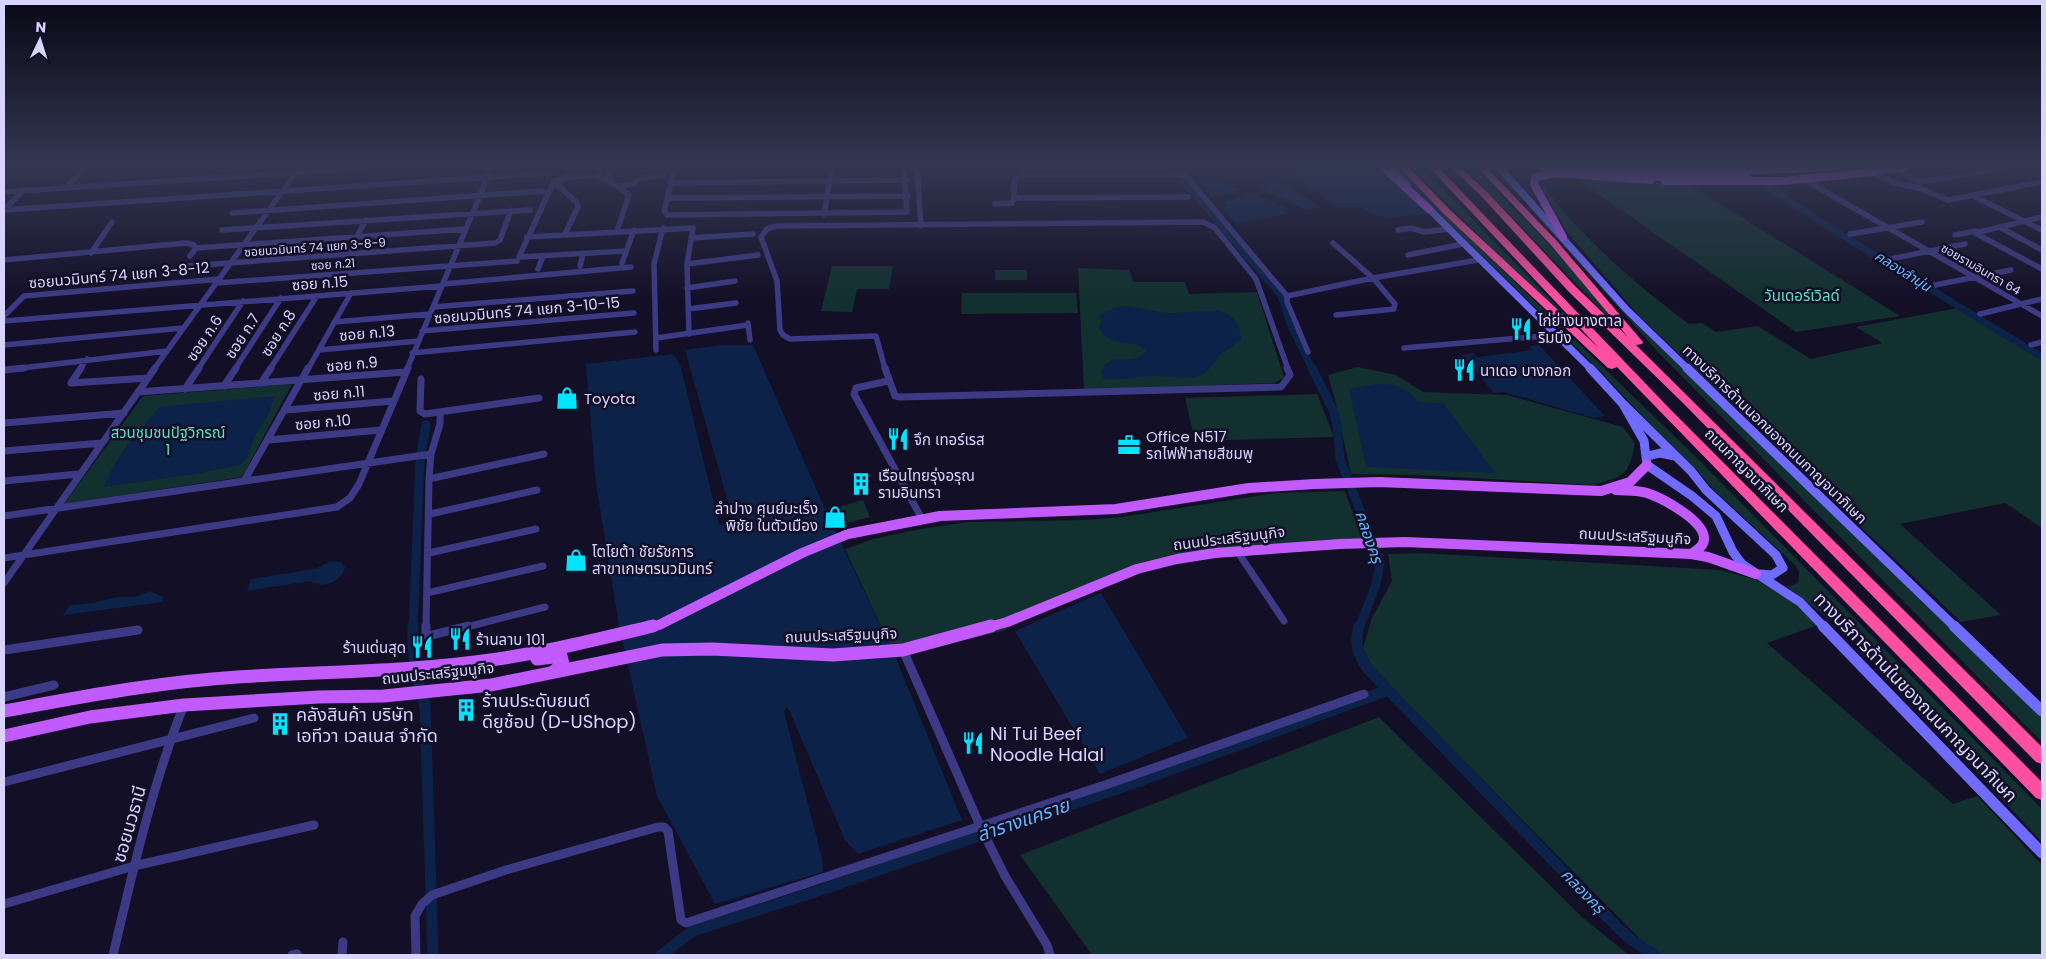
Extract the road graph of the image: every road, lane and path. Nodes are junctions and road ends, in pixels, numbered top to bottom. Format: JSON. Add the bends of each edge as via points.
{"nodes":[{"id":1,"x":248,"y":212,"type":"edge"},
{"id":2,"x":269,"y":212,"type":"edge"},
{"id":3,"x":488,"y":212,"type":"edge"},
{"id":4,"x":509,"y":212,"type":"edge"},
{"id":5,"x":539,"y":212,"type":"edge"},
{"id":6,"x":574,"y":212,"type":"edge"},
{"id":7,"x":624,"y":212,"type":"edge"},
{"id":8,"x":665,"y":212,"type":"edge"},
{"id":9,"x":907,"y":212,"type":"edge"},
{"id":10,"x":920,"y":212,"type":"edge"},
{"id":11,"x":1215,"y":212,"type":"edge"},
{"id":12,"x":1435,"y":212,"type":"edge"},
{"id":13,"x":1440,"y":212,"type":"edge"},
{"id":14,"x":1475,"y":212,"type":"edge"},
{"id":15,"x":1501,"y":212,"type":"edge"},
{"id":16,"x":1524,"y":212,"type":"edge"},
{"id":17,"x":1540,"y":212,"type":"edge"},
{"id":18,"x":1550,"y":212,"type":"edge"},
{"id":19,"x":1861,"y":212,"type":"edge"},
{"id":20,"x":2004,"y":212,"type":"edge"},
{"id":21,"x":232,"y":213,"type":"dead end"},
{"id":22,"x":473,"y":213,"type":"junction"},
{"id":23,"x":824,"y":214,"type":"joint"},
{"id":24,"x":1443,"y":216,"type":"junction"},
{"id":25,"x":2042,"y":217,"type":"edge"},
{"id":26,"x":366,"y":220,"type":"junction"},
{"id":27,"x":112,"y":222,"type":"dead end"},
{"id":28,"x":1922,"y":222,"type":"dead end"},
{"id":29,"x":2025,"y":222,"type":"junction"},
{"id":30,"x":921,"y":226,"type":"junction"},
{"id":31,"x":1888,"y":227,"type":"junction"},
{"id":32,"x":1999,"y":227,"type":"junction"},
{"id":33,"x":257,"y":228,"type":"junction"},
{"id":34,"x":663,"y":228,"type":"junction"},
{"id":35,"x":466,"y":229,"type":"junction"},
{"id":36,"x":1448,"y":229,"type":"junction"},
{"id":37,"x":222,"y":230,"type":"dead end"},
{"id":38,"x":634,"y":230,"type":"junction"},
{"id":39,"x":1398,"y":230,"type":"dead end"},
{"id":40,"x":2042,"y":230,"type":"edge"},
{"id":41,"x":617,"y":231,"type":"junction"},
{"id":42,"x":1976,"y":233,"type":"junction"},
{"id":43,"x":565,"y":234,"type":"junction"},
{"id":44,"x":753,"y":234,"type":"dead end"},
{"id":45,"x":1850,"y":234,"type":"dead end"},
{"id":46,"x":1955,"y":235,"type":"dead end"},
{"id":47,"x":356,"y":237,"type":"junction"},
{"id":48,"x":527,"y":237,"type":"junction"},
{"id":49,"x":1563,"y":237,"type":"junction"},
{"id":50,"x":691,"y":238,"type":"junction"},
{"id":51,"x":1333,"y":243,"type":"dead end"},
{"id":52,"x":1463,"y":244,"type":"junction"},
{"id":53,"x":1965,"y":244,"type":"dead end"},
{"id":54,"x":245,"y":245,"type":"junction"},
{"id":55,"x":459,"y":247,"type":"junction"},
{"id":56,"x":196,"y":248,"type":"junction"},
{"id":57,"x":2042,"y":250,"type":"edge"},
{"id":58,"x":626,"y":251,"type":"junction"},
{"id":59,"x":1930,"y":251,"type":"junction"},
{"id":60,"x":91,"y":253,"type":"junction"},
{"id":61,"x":583,"y":254,"type":"junction"},
{"id":62,"x":346,"y":255,"type":"junction"},
{"id":63,"x":758,"y":255,"type":"dead end"},
{"id":64,"x":1408,"y":255,"type":"dead end"},
{"id":65,"x":190,"y":256,"type":"dead end"},
{"id":66,"x":543,"y":256,"type":"junction"},
{"id":67,"x":518,"y":259,"type":"junction"},
{"id":68,"x":1890,"y":259,"type":"dead end"},
{"id":69,"x":4,"y":260,"type":"edge"},
{"id":70,"x":1478,"y":260,"type":"junction"},
{"id":71,"x":232,"y":263,"type":"junction"},
{"id":72,"x":622,"y":263,"type":"dead end"},
{"id":73,"x":687,"y":264,"type":"junction"},
{"id":74,"x":451,"y":265,"type":"junction"},
{"id":75,"x":188,"y":266,"type":"dead end"},
{"id":76,"x":580,"y":266,"type":"dead end"},
{"id":77,"x":631,"y":267,"type":"dead end"},
{"id":78,"x":538,"y":269,"type":"dead end"},
{"id":79,"x":2042,"y":269,"type":"edge"},
{"id":80,"x":2011,"y":270,"type":"dead end"},
{"id":81,"x":1975,"y":277,"type":"junction"},
{"id":82,"x":1374,"y":278,"type":"junction"},
{"id":83,"x":218,"y":281,"type":"junction"},
{"id":84,"x":734,"y":281,"type":"dead end"},
{"id":85,"x":443,"y":285,"type":"junction"},
{"id":86,"x":1935,"y":285,"type":"dead end"},
{"id":87,"x":687,"y":288,"type":"junction"},
{"id":88,"x":633,"y":291,"type":"dead end"},
{"id":89,"x":351,"y":293,"type":"junction"},
{"id":90,"x":317,"y":296,"type":"junction"},
{"id":91,"x":1288,"y":296,"type":"junction"},
{"id":92,"x":281,"y":298,"type":"junction"},
{"id":93,"x":2042,"y":299,"type":"edge"},
{"id":94,"x":243,"y":301,"type":"junction"},
{"id":95,"x":736,"y":303,"type":"dead end"},
{"id":96,"x":2020,"y":304,"type":"junction"},
{"id":97,"x":200,"y":305,"type":"junction"},
{"id":98,"x":433,"y":308,"type":"junction"},
{"id":99,"x":688,"y":309,"type":"junction"},
{"id":100,"x":7,"y":310,"type":"edge"},
{"id":101,"x":634,"y":313,"type":"dead end"},
{"id":102,"x":430,"y":314,"type":"junction"},
{"id":103,"x":1980,"y":314,"type":"dead end"},
{"id":104,"x":1336,"y":315,"type":"dead end"},
{"id":105,"x":4,"y":316,"type":"edge"},
{"id":106,"x":2042,"y":316,"type":"edge"},
{"id":107,"x":4,"y":322,"type":"edge"},
{"id":108,"x":334,"y":322,"type":"junction"},
{"id":109,"x":183,"y":328,"type":"junction"},
{"id":110,"x":422,"y":332,"type":"junction"},
{"id":111,"x":635,"y":332,"type":"dead end"},
{"id":112,"x":689,"y":334,"type":"junction"},
{"id":113,"x":1556,"y":335,"type":"junction"},
{"id":114,"x":656,"y":338,"type":"junction"},
{"id":115,"x":750,"y":340,"type":"dead end"},
{"id":116,"x":418,"y":341,"type":"junction"},
{"id":117,"x":2042,"y":342,"type":"edge"},
{"id":118,"x":4,"y":345,"type":"edge"},
{"id":119,"x":2031,"y":345,"type":"dead end"},
{"id":120,"x":1404,"y":348,"type":"dead end"},
{"id":121,"x":319,"y":350,"type":"junction"},
{"id":122,"x":656,"y":350,"type":"dead end"},
{"id":123,"x":167,"y":351,"type":"junction"},
{"id":124,"x":1308,"y":352,"type":"dead end"},
{"id":125,"x":412,"y":353,"type":"junction"},
{"id":126,"x":87,"y":359,"type":"junction"},
{"id":127,"x":4,"y":370,"type":"edge"},
{"id":128,"x":405,"y":372,"type":"junction"},
{"id":129,"x":148,"y":378,"type":"junction"},
{"id":130,"x":421,"y":379,"type":"dead end"},
{"id":131,"x":302,"y":380,"type":"junction"},
{"id":132,"x":888,"y":381,"type":"junction"},
{"id":133,"x":261,"y":384,"type":"junction"},
{"id":134,"x":224,"y":386,"type":"junction"},
{"id":135,"x":185,"y":389,"type":"junction"},
{"id":136,"x":138,"y":392,"type":"junction"},
{"id":137,"x":539,"y":398,"type":"dead end"},
{"id":138,"x":393,"y":401,"type":"junction"},
{"id":139,"x":1688,"y":401,"type":"junction"},
{"id":140,"x":1622,"y":404,"type":"junction"},
{"id":141,"x":286,"y":410,"type":"junction"},
{"id":142,"x":1665,"y":411,"type":"junction"},
{"id":143,"x":124,"y":413,"type":"junction"},
{"id":144,"x":440,"y":413,"type":"junction"},
{"id":145,"x":4,"y":423,"type":"edge"},
{"id":146,"x":381,"y":430,"type":"junction"},
{"id":147,"x":268,"y":440,"type":"junction"},
{"id":148,"x":102,"y":443,"type":"junction"},
{"id":149,"x":4,"y":451,"type":"edge"},
{"id":150,"x":544,"y":454,"type":"dead end"},
{"id":151,"x":424,"y":455,"type":"junction"},
{"id":152,"x":1677,"y":457,"type":"junction"},
{"id":153,"x":1648,"y":460,"type":"junction"},
{"id":154,"x":367,"y":463,"type":"junction"},
{"id":155,"x":79,"y":474,"type":"junction"},
{"id":156,"x":429,"y":479,"type":"junction"},
{"id":157,"x":4,"y":481,"type":"edge"},
{"id":158,"x":244,"y":481,"type":"junction"},
{"id":159,"x":537,"y":490,"type":"dead end"},
{"id":160,"x":1610,"y":490,"type":"junction"},
{"id":161,"x":55,"y":508,"type":"junction"},
{"id":162,"x":430,"y":514,"type":"junction"},
{"id":163,"x":4,"y":516,"type":"edge"},
{"id":164,"x":922,"y":519,"type":"junction"},
{"id":165,"x":536,"y":529,"type":"dead end"},
{"id":166,"x":1236,"y":551,"type":"junction"},
{"id":167,"x":429,"y":553,"type":"junction"},
{"id":168,"x":1691,"y":554,"type":"junction"},
{"id":169,"x":23,"y":555,"type":"junction"},
{"id":170,"x":4,"y":558,"type":"edge"},
{"id":171,"x":543,"y":566,"type":"dead end"},
{"id":172,"x":1756,"y":574,"type":"junction"},
{"id":173,"x":4,"y":583,"type":"edge"},
{"id":174,"x":427,"y":593,"type":"junction"},
{"id":175,"x":545,"y":607,"type":"dead end"},
{"id":176,"x":1284,"y":620,"type":"dead end"},
{"id":177,"x":138,"y":630,"type":"dead end"},
{"id":178,"x":900,"y":649,"type":"junction"},
{"id":179,"x":4,"y":650,"type":"edge"},
{"id":180,"x":423,"y":670,"type":"junction"},
{"id":181,"x":548,"y":674,"type":"junction"},
{"id":182,"x":54,"y":685,"type":"dead end"},
{"id":183,"x":1364,"y":694,"type":"dead end"},
{"id":184,"x":4,"y":696,"type":"edge"},
{"id":185,"x":184,"y":705,"type":"junction"},
{"id":186,"x":4,"y":711,"type":"edge"},
{"id":187,"x":2042,"y":711,"type":"edge"},
{"id":188,"x":254,"y":718,"type":"dead end"},
{"id":189,"x":4,"y":736,"type":"edge"},
{"id":190,"x":171,"y":738,"type":"junction"},
{"id":191,"x":2042,"y":757,"type":"edge"},
{"id":192,"x":4,"y":782,"type":"edge"},
{"id":193,"x":2042,"y":793,"type":"edge"},
{"id":194,"x":314,"y":825,"type":"dead end"},
{"id":195,"x":984,"y":833,"type":"junction"},
{"id":196,"x":2042,"y":854,"type":"edge"},
{"id":197,"x":134,"y":866,"type":"junction"},
{"id":198,"x":4,"y":904,"type":"edge"},
{"id":199,"x":343,"y":942,"type":"dead end"},
{"id":200,"x":114,"y":955,"type":"edge"},
{"id":201,"x":342,"y":955,"type":"edge"},
{"id":202,"x":416,"y":955,"type":"edge"},
{"id":203,"x":1050,"y":955,"type":"edge"}],
"edges":[{"from":1,"to":21,"type":"street"},
{"from":2,"to":33,"type":"street"},
{"from":3,"to":22,"type":"street"},
{"from":4,"to":55,"type":"street","name":"ซอยนวมินทร์ 74 แยก 3-8-9","via":[[498,242]]},
{"from":5,"to":48,"type":"street"},
{"from":6,"to":43,"type":"street"},
{"from":7,"to":41,"type":"street"},
{"from":8,"to":23,"type":"street","via":[[666,215]]},
{"from":9,"to":23,"type":"street"},
{"from":10,"to":30,"type":"street"},
{"from":11,"to":91,"type":"street"},
{"from":12,"to":24,"type":"main road"},
{"from":13,"to":24,"type":"highway"},
{"from":14,"to":142,"type":"highway","name":"ถนนกาญจนาภิเษก"},
{"from":15,"to":139,"type":"highway","name":"ถนนกาญจนาภิเษก","via":[[1572,288]]},
{"from":16,"to":139,"type":"highway"},
{"from":17,"to":49,"type":"main road","name":"ทางบริการด้านนอกของถนนกาญจนาภิเษก"},
{"from":18,"to":49,"type":"main road"},
{"from":19,"to":31,"type":"street","name":"ซอยรามอินทรา 64"},
{"from":20,"to":29,"type":"street"},
{"from":22,"to":26,"type":"street"},
{"from":22,"to":35,"type":"street"},
{"from":24,"to":36,"type":"main road"},
{"from":24,"to":142,"type":"highway"},
{"from":25,"to":29,"type":"street"},
{"from":26,"to":33,"type":"street"},
{"from":26,"to":47,"type":"street"},
{"from":27,"to":60,"type":"street"},
{"from":28,"to":31,"type":"street"},
{"from":29,"to":32,"type":"street"},
{"from":29,"to":40,"type":"street"},
{"from":30,"to":132,"type":"street","via":[[777,226],[767,229],[761,237],[777,282],[782,335],[796,339],[874,335],[878,337]]},
{"from":30,"to":132,"type":"street","via":[[1210,224],[1256,278],[1290,375],[1285,384],[1277,388],[905,397],[895,396]]},
{"from":31,"to":45,"type":"street"},
{"from":31,"to":59,"type":"street","name":"ซอยรามอินทรา 64"},
{"from":32,"to":42,"type":"street"},
{"from":32,"to":57,"type":"street"},
{"from":33,"to":37,"type":"street"},
{"from":33,"to":54,"type":"street"},
{"from":34,"to":38,"type":"street"},
{"from":34,"to":50,"type":"street","via":[[693,228]]},
{"from":34,"to":114,"type":"street","via":[[654,264]]},
{"from":35,"to":47,"type":"street"},
{"from":35,"to":55,"type":"street"},
{"from":36,"to":39,"type":"street","via":[[1424,232],[1411,228]]},
{"from":36,"to":52,"type":"main road"},
{"from":38,"to":41,"type":"street"},
{"from":38,"to":58,"type":"street"},
{"from":41,"to":43,"type":"street"},
{"from":42,"to":46,"type":"street"},
{"from":42,"to":79,"type":"street"},
{"from":43,"to":48,"type":"street"},
{"from":44,"to":50,"type":"street"},
{"from":47,"to":54,"type":"street"},
{"from":47,"to":62,"type":"street"},
{"from":48,"to":67,"type":"street"},
{"from":49,"to":187,"type":"main road","name":"ทางบริการด้านนอกของถนนกาญจนาภิเษก","via":[[1661,344]]},
{"from":50,"to":73,"type":"street"},
{"from":51,"to":82,"type":"street"},
{"from":52,"to":64,"type":"street"},
{"from":52,"to":70,"type":"main road"},
{"from":53,"to":59,"type":"street"},
{"from":54,"to":56,"type":"street"},
{"from":54,"to":71,"type":"street"},
{"from":55,"to":62,"type":"street","name":"ซอยนวมินทร์ 74 แยก 3-8-9"},
{"from":55,"to":74,"type":"street"},
{"from":56,"to":60,"type":"street","via":[[186,243]]},
{"from":56,"to":65,"type":"street"},
{"from":58,"to":61,"type":"street","name":"ซอย ก.21"},
{"from":58,"to":72,"type":"street"},
{"from":59,"to":68,"type":"street"},
{"from":59,"to":81,"type":"street","name":"ซอยรามอินทรา 64"},
{"from":60,"to":69,"type":"street"},
{"from":61,"to":66,"type":"street","name":"ซอย ก.21"},
{"from":61,"to":76,"type":"street"},
{"from":62,"to":71,"type":"street","name":"ซอยนวมินทร์ 74 แยก 3-8-9"},
{"from":63,"to":73,"type":"street"},
{"from":66,"to":67,"type":"street","name":"ซอย ก.21"},
{"from":66,"to":78,"type":"street"},
{"from":67,"to":74,"type":"street","name":"ซอย ก.21"},
{"from":70,"to":82,"type":"street"},
{"from":70,"to":113,"type":"main road"},
{"from":71,"to":75,"type":"street","name":"ซอยนวมินทร์ 74 แยก 3-8-9"},
{"from":71,"to":83,"type":"street"},
{"from":73,"to":87,"type":"street"},
{"from":74,"to":83,"type":"street","name":"ซอย ก.21"},
{"from":74,"to":85,"type":"street"},
{"from":77,"to":85,"type":"street","name":"ซอย ก.15"},
{"from":80,"to":81,"type":"street"},
{"from":81,"to":86,"type":"street"},
{"from":81,"to":96,"type":"street","name":"ซอยรามอินทรา 64"},
{"from":82,"to":91,"type":"street"},
{"from":82,"to":104,"type":"street","via":[[1396,304],[1394,309]]},
{"from":83,"to":97,"type":"street"},
{"from":83,"to":100,"type":"street","name":"ซอยนวมินทร์ 74 แยก 3-8-12","via":[[21,297]]},
{"from":84,"to":87,"type":"street"},
{"from":85,"to":89,"type":"street","name":"ซอย ก.15"},
{"from":85,"to":98,"type":"street"},
{"from":87,"to":99,"type":"street"},
{"from":88,"to":98,"type":"street"},
{"from":89,"to":90,"type":"street","name":"ซอย ก.15"},
{"from":89,"to":108,"type":"street"},
{"from":90,"to":92,"type":"street","name":"ซอย ก.15"},
{"from":90,"to":133,"type":"street","name":"ซอย ก.8"},
{"from":91,"to":124,"type":"street","via":[[1287,302]]},
{"from":92,"to":94,"type":"street","name":"ซอย ก.15"},
{"from":92,"to":134,"type":"street","name":"ซอย ก.7"},
{"from":93,"to":96,"type":"street"},
{"from":94,"to":97,"type":"street","name":"ซอย ก.15"},
{"from":94,"to":135,"type":"street","name":"ซอย ก.6"},
{"from":95,"to":99,"type":"street"},
{"from":96,"to":103,"type":"street"},
{"from":96,"to":106,"type":"street","name":"ซอยรามอินทรา 64"},
{"from":97,"to":107,"type":"street","name":"ซอย ก.15"},
{"from":97,"to":109,"type":"street"},
{"from":98,"to":102,"type":"street"},
{"from":99,"to":112,"type":"street"},
{"from":100,"to":105,"type":"street"},
{"from":101,"to":110,"type":"street","name":"ซอยนวมินทร์ 74 แยก 3-10-15"},
{"from":102,"to":108,"type":"street"},
{"from":102,"to":110,"type":"street"},
{"from":108,"to":121,"type":"street"},
{"from":109,"to":118,"type":"street"},
{"from":109,"to":123,"type":"street"},
{"from":110,"to":116,"type":"street"},
{"from":111,"to":125,"type":"street"},
{"from":112,"to":114,"type":"street"},
{"from":112,"to":115,"type":"street","via":[[748,324]]},
{"from":113,"to":120,"type":"street"},
{"from":113,"to":140,"type":"main road"},
{"from":114,"to":122,"type":"street"},
{"from":116,"to":121,"type":"street","name":"ซอย ก.13"},
{"from":116,"to":125,"type":"street"},
{"from":117,"to":119,"type":"street"},
{"from":121,"to":131,"type":"street"},
{"from":123,"to":126,"type":"street"},
{"from":123,"to":129,"type":"street"},
{"from":125,"to":128,"type":"street"},
{"from":126,"to":127,"type":"street"},
{"from":126,"to":129,"type":"street","via":[[70,383]]},
{"from":128,"to":131,"type":"street","name":"ซอย ก.9"},
{"from":128,"to":138,"type":"street"},
{"from":129,"to":136,"type":"street"},
{"from":130,"to":144,"type":"street","via":[[421,413]]},
{"from":131,"to":133,"type":"street","name":"ซอย ก.9"},
{"from":131,"to":141,"type":"street"},
{"from":132,"to":164,"type":"street","via":[[856,388],[854,394]]},
{"from":133,"to":134,"type":"street","name":"ซอย ก.9"},
{"from":134,"to":135,"type":"street","name":"ซอย ก.9"},
{"from":135,"to":136,"type":"street","name":"ซอย ก.9"},
{"from":136,"to":143,"type":"street"},
{"from":137,"to":144,"type":"street"},
{"from":138,"to":141,"type":"street","name":"ซอย ก.11"},
{"from":138,"to":146,"type":"street"},
{"from":139,"to":191,"type":"highway","name":"ถนนกาญจนาภิเษก"},
{"from":140,"to":152,"type":"main road"},
{"from":140,"to":153,"type":"main road","via":[[1643,436]]},
{"from":141,"to":147,"type":"street"},
{"from":142,"to":193,"type":"highway","name":"ถนนกาญจนาภิเษก"},
{"from":143,"to":145,"type":"street"},
{"from":143,"to":148,"type":"street"},
{"from":144,"to":151,"type":"street","via":[[439,431]]},
{"from":146,"to":147,"type":"street","name":"ซอย ก.10"},
{"from":146,"to":154,"type":"street"},
{"from":147,"to":158,"type":"street"},
{"from":148,"to":149,"type":"street"},
{"from":148,"to":155,"type":"street"},
{"from":150,"to":156,"type":"street"},
{"from":151,"to":154,"type":"street"},
{"from":151,"to":156,"type":"street"},
{"from":152,"to":153,"type":"main road","via":[[1660,453]]},
{"from":152,"to":172,"type":"main road","via":[[1782,564],[1776,574]]},
{"from":153,"to":160,"type":"main road","name":"ถนนประเสริฐมนูกิจ","via":[[1630,482]]},
{"from":153,"to":172,"type":"main road","name":"ทางบริการด้านในของถนนกาญจนาภิเษก","via":[[1716,516],[1737,558]]},
{"from":154,"to":158,"type":"street"},
{"from":154,"to":169,"type":"street","via":[[354,493],[336,507]]},
{"from":155,"to":157,"type":"street"},
{"from":155,"to":161,"type":"street"},
{"from":156,"to":162,"type":"street"},
{"from":158,"to":161,"type":"street"},
{"from":159,"to":162,"type":"street"},
{"from":160,"to":164,"type":"main road","name":"ถนนประเสริฐมนูกิจ","via":[[1379,482],[1315,484],[1232,490],[1116,509],[989,512]]},
{"from":160,"to":168,"type":"main road","via":[[1651,494],[1690,518],[1700,528],[1704,539],[1701,547]]},
{"from":161,"to":163,"type":"street"},
{"from":161,"to":169,"type":"street"},
{"from":162,"to":167,"type":"street"},
{"from":164,"to":180,"type":"main road","name":"ถนนประเสริฐมนูกิจ","via":[[848,534],[802,553],[659,625],[546,651]]},
{"from":165,"to":167,"type":"street"},
{"from":166,"to":168,"type":"main road","name":"ถนนประเสริฐมนูกิจ","via":[[1405,542]]},
{"from":166,"to":176,"type":"street"},
{"from":166,"to":178,"type":"main road","name":"ถนนประเสริฐมนูกิจ","via":[[1177,559],[1137,569],[1007,622]]},
{"from":167,"to":174,"type":"street"},
{"from":168,"to":172,"type":"main road","name":"ถนนประเสริฐมนูกิจ"},
{"from":169,"to":170,"type":"street"},
{"from":169,"to":173,"type":"street"},
{"from":171,"to":174,"type":"street"},
{"from":172,"to":196,"type":"main road","name":"ทางบริการด้านในของถนนกาญจนาภิเษก","via":[[1800,602]]},
{"from":174,"to":175,"type":"street","via":[[425,631],[428,636]]},
{"from":177,"to":179,"type":"street"},
{"from":178,"to":181,"type":"main road","name":"ถนนประเสริฐมนูกิจ","via":[[833,654],[662,650]]},
{"from":178,"to":195,"type":"street"},
{"from":180,"to":181,"type":"main road","via":[[561,656],[563,664]]},
{"from":180,"to":186,"type":"main road","name":"ถนนประเสริฐมนูกิจ","via":[[235,677],[145,686]]},
{"from":181,"to":185,"type":"main road","name":"ถนนประเสริฐมนูกิจ","via":[[490,685],[424,692]]},
{"from":182,"to":184,"type":"street"},
{"from":183,"to":195,"type":"street"},
{"from":185,"to":189,"type":"main road","name":"ถนนประเสริฐมนูกิจ","via":[[90,717]]},
{"from":185,"to":190,"type":"street","name":"ซอยนวธานี"},
{"from":188,"to":190,"type":"street"},
{"from":190,"to":192,"type":"street"},
{"from":190,"to":197,"type":"street","name":"ซอยนวธานี"},
{"from":194,"to":197,"type":"street"},
{"from":195,"to":202,"type":"street","via":[[686,923],[681,920],[668,831],[658,827],[506,870],[430,897],[415,916]]},
{"from":195,"to":203,"type":"street"},
{"from":197,"to":198,"type":"street"},
{"from":197,"to":200,"type":"street","name":"ซอยนวธานี"},
{"from":199,"to":201,"type":"street"}]}
